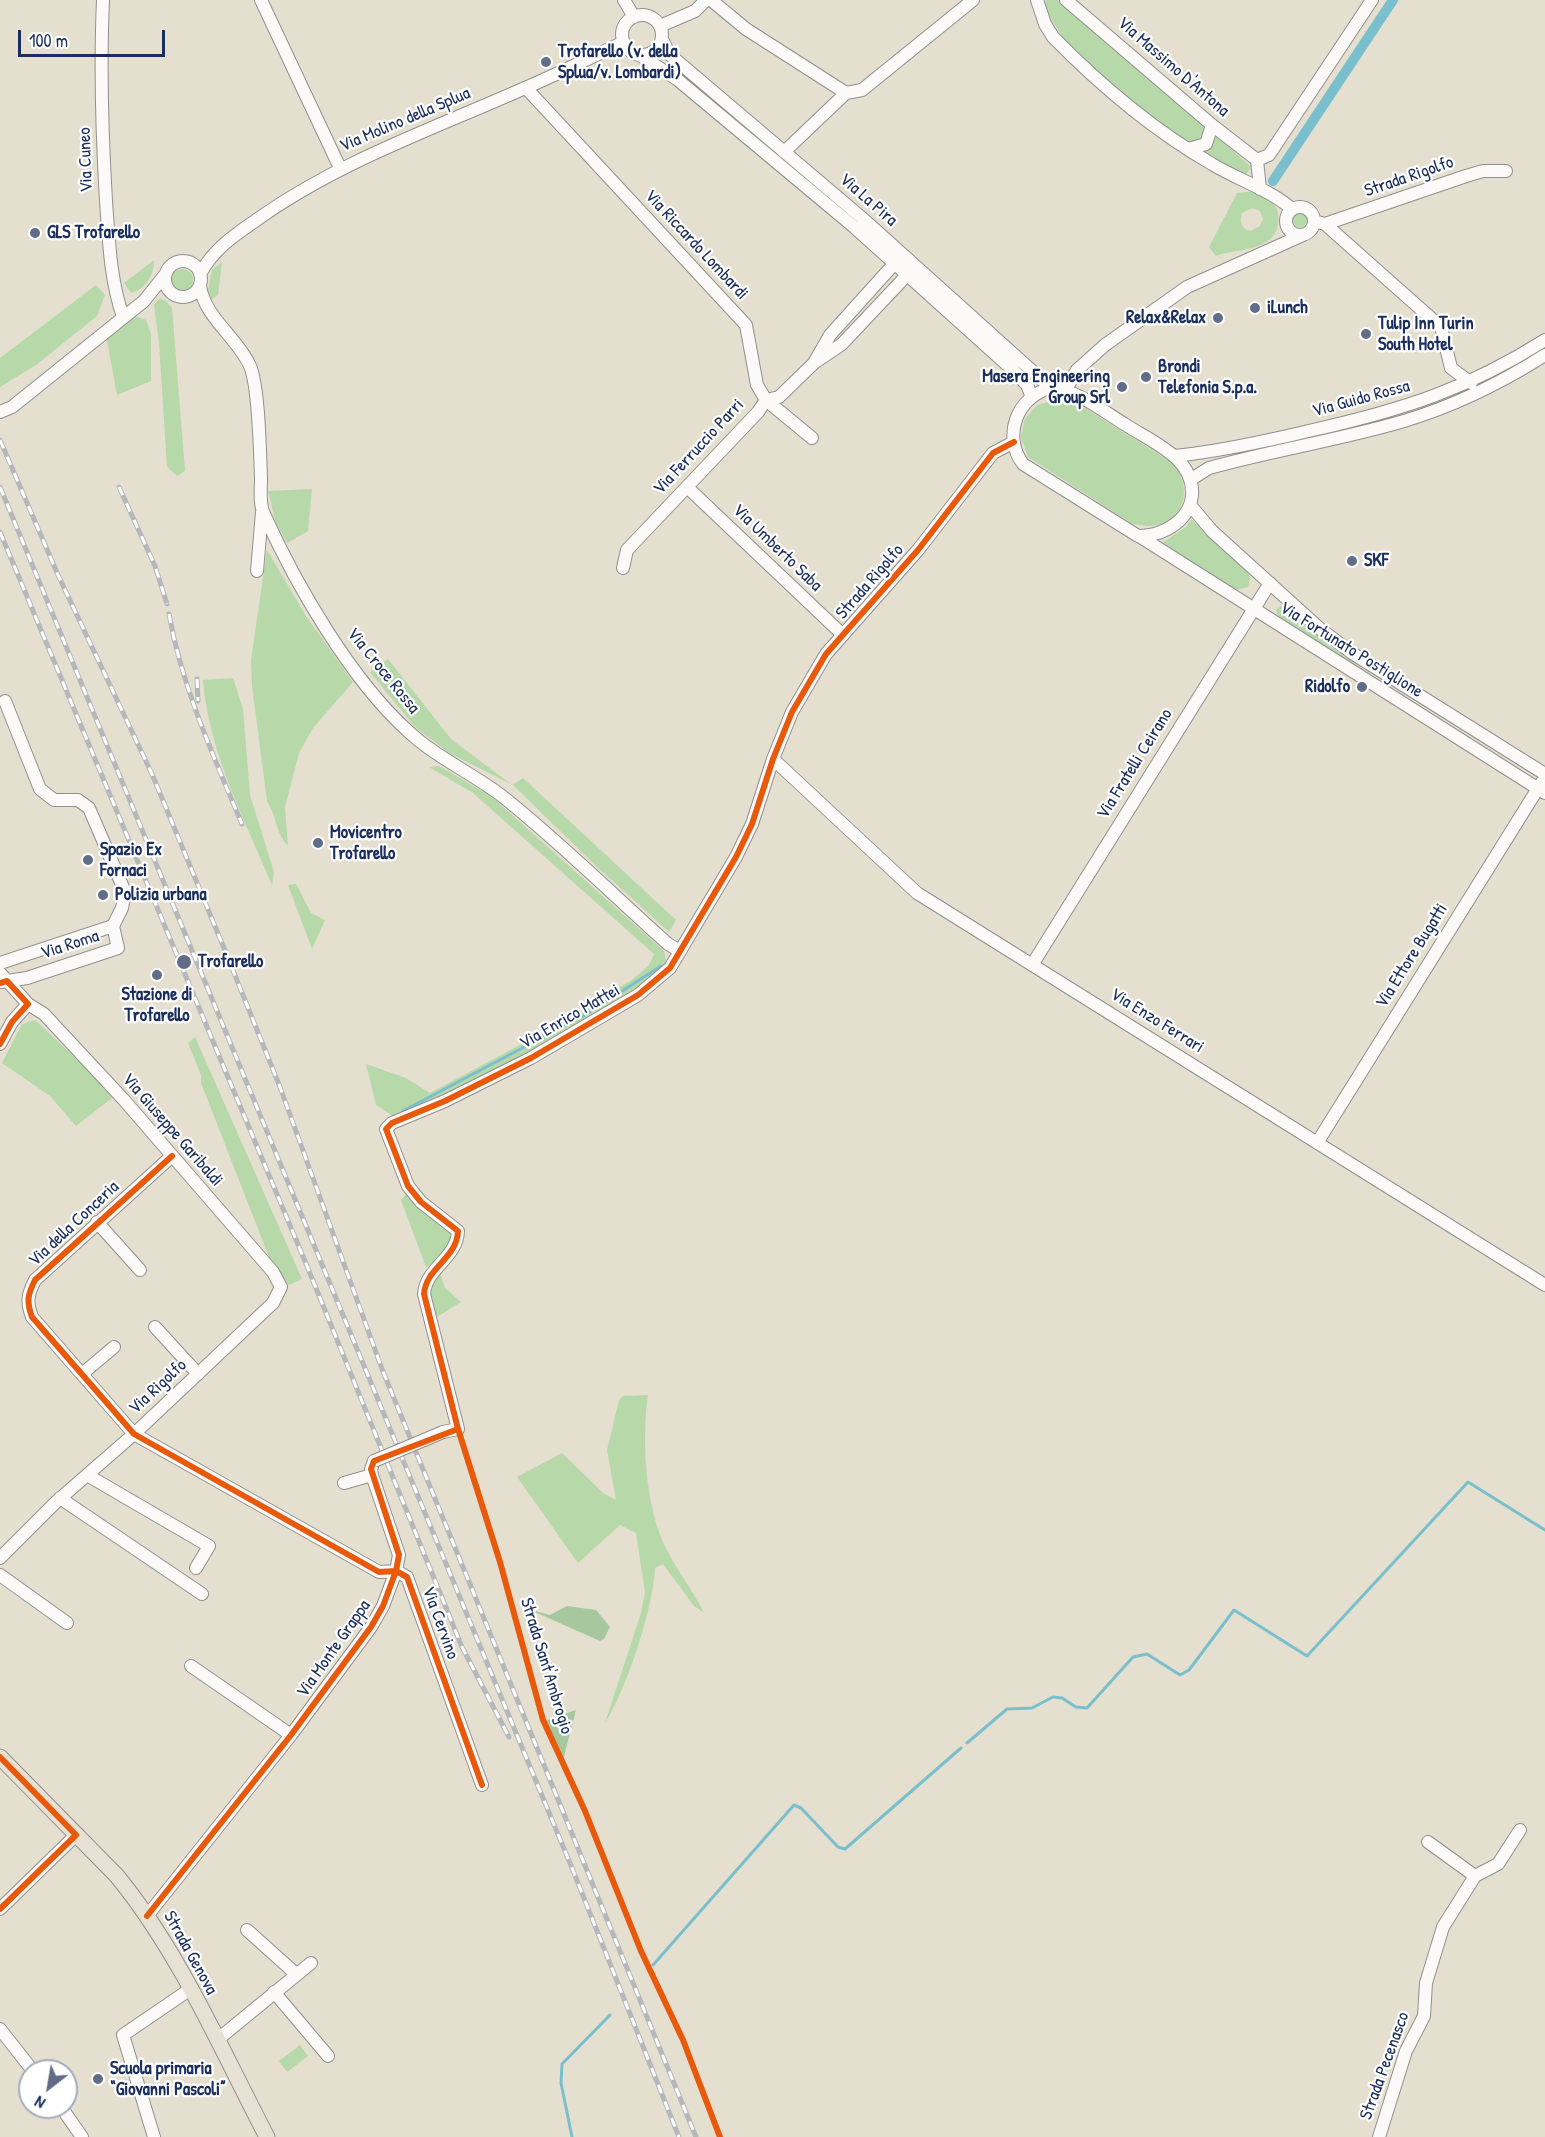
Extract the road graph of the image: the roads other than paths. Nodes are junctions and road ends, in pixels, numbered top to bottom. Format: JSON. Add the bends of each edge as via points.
{"nodes":[{"id":1,"x":103,"y":0,"type":"edge"},
{"id":2,"x":261,"y":0,"type":"edge"},
{"id":3,"x":624,"y":0,"type":"edge"},
{"id":4,"x":706,"y":0,"type":"edge"},
{"id":5,"x":711,"y":0,"type":"edge"},
{"id":6,"x":973,"y":0,"type":"edge"},
{"id":7,"x":1037,"y":0,"type":"edge"},
{"id":8,"x":1066,"y":0,"type":"edge"},
{"id":9,"x":1372,"y":0,"type":"edge"},
{"id":10,"x":634,"y":16,"type":"junction"},
{"id":11,"x":661,"y":33,"type":"junction"},
{"id":12,"x":624,"y":42,"type":"junction"},
{"id":13,"x":638,"y":54,"type":"junction"},
{"id":14,"x":526,"y":88,"type":"junction"},
{"id":15,"x":846,"y":93,"type":"junction"},
{"id":16,"x":1212,"y":125,"type":"junction"},
{"id":17,"x":1188,"y":149,"type":"junction"},
{"id":18,"x":784,"y":152,"type":"junction"},
{"id":19,"x":1257,"y":160,"type":"junction"},
{"id":20,"x":340,"y":168,"type":"junction"},
{"id":21,"x":1506,"y":171,"type":"dead end"},
{"id":22,"x":1260,"y":189,"type":"junction"},
{"id":23,"x":1292,"y":209,"type":"junction"},
{"id":24,"x":1287,"y":222,"type":"junction"},
{"id":25,"x":1320,"y":222,"type":"junction"},
{"id":26,"x":1305,"y":234,"type":"junction"},
{"id":27,"x":1264,"y":252,"type":"junction"},
{"id":28,"x":213,"y":253,"type":"junction"},
{"id":29,"x":187,"y":261,"type":"junction"},
{"id":30,"x":895,"y":262,"type":"junction"},
{"id":31,"x":908,"y":274,"type":"junction"},
{"id":32,"x":164,"y":276,"type":"junction"},
{"id":33,"x":200,"y":280,"type":"junction"},
{"id":34,"x":175,"y":296,"type":"junction"},
{"id":35,"x":144,"y":301,"type":"junction"},
{"id":36,"x":853,"y":309,"type":"junction"},
{"id":37,"x":211,"y":314,"type":"junction"},
{"id":38,"x":123,"y":317,"type":"junction"},
{"id":39,"x":865,"y":319,"type":"junction"},
{"id":40,"x":1545,"y":340,"type":"edge"},
{"id":41,"x":1545,"y":355,"type":"edge"},
{"id":42,"x":814,"y":363,"type":"junction"},
{"id":43,"x":1470,"y":383,"type":"junction"},
{"id":44,"x":1051,"y":388,"type":"junction"},
{"id":45,"x":1065,"y":391,"type":"junction"},
{"id":46,"x":1032,"y":397,"type":"junction"},
{"id":47,"x":766,"y":400,"type":"junction"},
{"id":48,"x":7,"y":404,"type":"edge"},
{"id":49,"x":0,"y":412,"type":"edge"},
{"id":50,"x":812,"y":438,"type":"dead end"},
{"id":51,"x":1014,"y":442,"type":"junction"},
{"id":52,"x":1175,"y":456,"type":"junction"},
{"id":53,"x":1190,"y":480,"type":"junction"},
{"id":54,"x":687,"y":487,"type":"junction"},
{"id":55,"x":1190,"y":506,"type":"junction"},
{"id":56,"x":262,"y":511,"type":"junction"},
{"id":57,"x":1138,"y":536,"type":"junction"},
{"id":58,"x":623,"y":568,"type":"dead end"},
{"id":59,"x":258,"y":570,"type":"dead end"},
{"id":60,"x":1270,"y":583,"type":"junction"},
{"id":61,"x":1253,"y":610,"type":"junction"},
{"id":62,"x":843,"y":636,"type":"junction"},
{"id":63,"x":1374,"y":667,"type":"junction"},
{"id":64,"x":1366,"y":681,"type":"junction"},
{"id":65,"x":5,"y":701,"type":"dead end"},
{"id":66,"x":772,"y":759,"type":"junction"},
{"id":67,"x":1545,"y":776,"type":"edge"},
{"id":68,"x":1541,"y":791,"type":"edge"},
{"id":69,"x":113,"y":926,"type":"junction"},
{"id":70,"x":680,"y":951,"type":"junction"},
{"id":71,"x":0,"y":963,"type":"edge"},
{"id":72,"x":1032,"y":965,"type":"junction"},
{"id":73,"x":2,"y":979,"type":"edge"},
{"id":74,"x":28,"y":1004,"type":"junction"},
{"id":75,"x":0,"y":1044,"type":"edge"},
{"id":76,"x":1317,"y":1143,"type":"junction"},
{"id":77,"x":172,"y":1156,"type":"junction"},
{"id":78,"x":97,"y":1222,"type":"junction"},
{"id":79,"x":140,"y":1270,"type":"dead end"},
{"id":80,"x":1545,"y":1285,"type":"edge"},
{"id":81,"x":281,"y":1287,"type":"joint"},
{"id":82,"x":155,"y":1327,"type":"dead end"},
{"id":83,"x":114,"y":1347,"type":"dead end"},
{"id":84,"x":82,"y":1374,"type":"junction"},
{"id":85,"x":198,"y":1374,"type":"junction"},
{"id":86,"x":134,"y":1434,"type":"junction"},
{"id":87,"x":87,"y":1475,"type":"junction"},
{"id":88,"x":372,"y":1475,"type":"junction"},
{"id":89,"x":344,"y":1483,"type":"dead end"},
{"id":90,"x":60,"y":1498,"type":"junction"},
{"id":91,"x":0,"y":1558,"type":"edge"},
{"id":92,"x":196,"y":1568,"type":"dead end"},
{"id":93,"x":396,"y":1571,"type":"junction"},
{"id":94,"x":0,"y":1575,"type":"edge"},
{"id":95,"x":202,"y":1594,"type":"dead end"},
{"id":96,"x":67,"y":1623,"type":"dead end"},
{"id":97,"x":191,"y":1666,"type":"dead end"},
{"id":98,"x":291,"y":1735,"type":"junction"},
{"id":99,"x":0,"y":1757,"type":"edge"},
{"id":100,"x":482,"y":1785,"type":"dead end"},
{"id":101,"x":1520,"y":1830,"type":"dead end"},
{"id":102,"x":76,"y":1835,"type":"junction"},
{"id":103,"x":1428,"y":1842,"type":"dead end"},
{"id":104,"x":1475,"y":1876,"type":"junction"},
{"id":105,"x":0,"y":1909,"type":"edge"},
{"id":106,"x":147,"y":1916,"type":"junction"},
{"id":107,"x":247,"y":1930,"type":"dead end"},
{"id":108,"x":311,"y":1963,"type":"dead end"},
{"id":109,"x":296,"y":1974,"type":"junction"},
{"id":110,"x":189,"y":1990,"type":"junction"},
{"id":111,"x":274,"y":1992,"type":"junction"},
{"id":112,"x":0,"y":2029,"type":"edge"},
{"id":113,"x":217,"y":2040,"type":"junction"},
{"id":114,"x":328,"y":2056,"type":"dead end"},
{"id":115,"x":24,"y":2059,"type":"edge"},
{"id":116,"x":69,"y":2119,"type":"edge"},
{"id":117,"x":82,"y":2137,"type":"edge"},
{"id":118,"x":154,"y":2137,"type":"edge"},
{"id":119,"x":267,"y":2137,"type":"edge"},
{"id":120,"x":1379,"y":2137,"type":"edge"}],
"edges":[{"from":1,"to":38,"type":"street","name":"Via Cuneo","via":[[105,182],[111,275]]},
{"from":2,"to":20,"type":"street"},
{"from":3,"to":10,"type":"street"},
{"from":4,"to":11,"type":"street"},
{"from":5,"to":15,"type":"street","via":[[746,29]]},
{"from":6,"to":15,"type":"street","via":[[862,90]]},
{"from":7,"to":17,"type":"street","via":[[1046,24],[1066,50],[1137,113]]},
{"from":8,"to":16,"type":"street","name":"Via Massimo D'Antona"},
{"from":9,"to":19,"type":"street","via":[[1269,155]]},
{"from":10,"to":11,"type":"street","via":[[652,17]]},
{"from":10,"to":12,"type":"street","via":[[625,24]]},
{"from":11,"to":13,"type":"street","via":[[655,49]]},
{"from":11,"to":18,"type":"street","name":"Via La Pira","via":[[669,54]]},
{"from":12,"to":13,"type":"street"},
{"from":12,"to":14,"type":"street","name":"Via Molino della Splua"},
{"from":13,"to":30,"type":"street","name":"Via La Pira","via":[[678,80]]},
{"from":14,"to":20,"type":"street","name":"Via Molino della Splua"},
{"from":14,"to":47,"type":"street","name":"Via Riccardo Lombardi","via":[[746,325],[757,385]]},
{"from":15,"to":18,"type":"street"},
{"from":16,"to":17,"type":"street","via":[[1206,144]]},
{"from":16,"to":19,"type":"street","name":"Via Massimo D'Antona"},
{"from":17,"to":22,"type":"street"},
{"from":18,"to":44,"type":"street","name":"Via La Pira"},
{"from":19,"to":22,"type":"street"},
{"from":20,"to":28,"type":"street","name":"Via Molino della Splua","via":[[279,203]]},
{"from":21,"to":25,"type":"street","name":"Strada Rigolfo","via":[[1483,171]]},
{"from":22,"to":23,"type":"street"},
{"from":23,"to":24,"type":"street"},
{"from":23,"to":25,"type":"street","via":[[1309,210]]},
{"from":24,"to":26,"type":"street","via":[[1293,232]]},
{"from":24,"to":27,"type":"street","via":[[1281,235]]},
{"from":25,"to":26,"type":"street"},
{"from":25,"to":43,"type":"street","via":[[1441,327],[1451,368]]},
{"from":26,"to":27,"type":"street"},
{"from":27,"to":45,"type":"street","via":[[1186,287],[1130,325],[1077,370]]},
{"from":28,"to":29,"type":"street","name":"Via Molino della Splua"},
{"from":28,"to":33,"type":"street","name":"Via Molino della Splua"},
{"from":29,"to":32,"type":"street","via":[[175,262]]},
{"from":29,"to":33,"type":"street"},
{"from":30,"to":31,"type":"street","name":"Via La Pira"},
{"from":30,"to":36,"type":"street"},
{"from":31,"to":39,"type":"street"},
{"from":31,"to":46,"type":"street","name":"Via La Pira","via":[[1013,370]]},
{"from":32,"to":34,"type":"street"},
{"from":32,"to":35,"type":"street"},
{"from":33,"to":34,"type":"street","via":[[192,295]]},
{"from":33,"to":37,"type":"street","name":"Via Croce Rossa","via":[[201,297]]},
{"from":34,"to":35,"type":"street"},
{"from":34,"to":37,"type":"street","name":"Via Croce Rossa"},
{"from":35,"to":38,"type":"street"},
{"from":36,"to":39,"type":"street"},
{"from":36,"to":42,"type":"street","via":[[830,335]]},
{"from":37,"to":56,"type":"street","name":"Via Croce Rossa","via":[[250,366]]},
{"from":38,"to":48,"type":"street"},
{"from":39,"to":42,"type":"street","via":[[842,344]]},
{"from":40,"to":43,"type":"street","name":"Via Guido Rossa"},
{"from":41,"to":53,"type":"street","name":"Via Guido Rossa","via":[[1509,377],[1421,415],[1209,468]]},
{"from":42,"to":47,"type":"street","name":"Via Ferruccio Parri","via":[[779,397]]},
{"from":43,"to":52,"type":"street","name":"Via Guido Rossa","via":[[1378,415],[1255,444]]},
{"from":44,"to":45,"type":"street"},
{"from":44,"to":46,"type":"street"},
{"from":45,"to":52,"type":"street"},
{"from":46,"to":51,"type":"street","via":[[1014,422]]},
{"from":47,"to":50,"type":"street","name":"Via Riccardo Lombardi"},
{"from":47,"to":54,"type":"street","name":"Via Ferruccio Parri"},
{"from":48,"to":49,"type":"street"},
{"from":51,"to":57,"type":"street","name":"Via Fortunato Postiglione","via":[[1018,456],[1030,470]]},
{"from":51,"to":62,"type":"street","name":"Strada Rigolfo","via":[[993,453],[918,550]]},
{"from":52,"to":53,"type":"street"},
{"from":53,"to":55,"type":"street"},
{"from":54,"to":58,"type":"street","name":"Via Ferruccio Parri","via":[[627,550]]},
{"from":54,"to":62,"type":"street","name":"Via Umberto Saba"},
{"from":55,"to":57,"type":"street","via":[[1172,526],[1157,534]]},
{"from":55,"to":60,"type":"street","name":"Via Fortunato Postiglione"},
{"from":56,"to":59,"type":"street"},
{"from":56,"to":70,"type":"street","name":"Via Croce Rossa","via":[[328,631],[407,731],[439,757],[501,796]]},
{"from":57,"to":61,"type":"street","name":"Via Fortunato Postiglione"},
{"from":60,"to":61,"type":"street","name":"Via Fratelli Ceirano"},
{"from":60,"to":63,"type":"street","name":"Via Fortunato Postiglione","via":[[1319,628]]},
{"from":61,"to":64,"type":"street","name":"Via Fortunato Postiglione"},
{"from":61,"to":72,"type":"street","name":"Via Fratelli Ceirano"},
{"from":62,"to":66,"type":"street","name":"Strada Rigolfo","via":[[826,654],[792,712]]},
{"from":63,"to":64,"type":"street"},
{"from":63,"to":67,"type":"street","name":"Via Fortunato Postiglione"},
{"from":64,"to":68,"type":"street","name":"Via Fortunato Postiglione"},
{"from":65,"to":69,"type":"street","via":[[40,789],[54,800],[78,800],[89,808],[125,892]]},
{"from":66,"to":70,"type":"street","name":"Via Enrico Mattei","via":[[752,824]]},
{"from":66,"to":72,"type":"street","name":"Via Enzo Ferrari","via":[[917,893]]},
{"from":67,"to":68,"type":"street","name":"Via Ettore Bugatti"},
{"from":68,"to":76,"type":"street","name":"Via Ettore Bugatti"},
{"from":69,"to":71,"type":"street","name":"Via Roma"},
{"from":69,"to":73,"type":"street","name":"Via Roma","via":[[118,948],[27,978]]},
{"from":70,"to":88,"type":"street","name":"Via Enrico Mattei","bridge":true,"via":[[670,968],[638,995],[578,1032],[386,1129],[408,1186],[421,1202],[458,1231],[458,1242],[424,1284],[458,1429],[374,1461]]},
{"from":72,"to":76,"type":"street","name":"Via Enzo Ferrari"},
{"from":73,"to":74,"type":"street","name":"Via Giuseppe Garibaldi"},
{"from":74,"to":75,"type":"street"},
{"from":74,"to":77,"type":"street","name":"Via Giuseppe Garibaldi","via":[[62,1032]]},
{"from":76,"to":80,"type":"street","name":"Via Enzo Ferrari"},
{"from":77,"to":78,"type":"street","name":"Via della Conceria"},
{"from":77,"to":81,"type":"street","name":"Via Giuseppe Garibaldi","via":[[273,1272]]},
{"from":78,"to":79,"type":"street"},
{"from":78,"to":84,"type":"street","name":"Via della Conceria","via":[[36,1280],[28,1293],[32,1317]]},
{"from":81,"to":85,"type":"street","name":"Via Rigolfo","via":[[273,1303]]},
{"from":82,"to":85,"type":"street"},
{"from":83,"to":84,"type":"street"},
{"from":84,"to":86,"type":"street","name":"Via della Conceria"},
{"from":85,"to":86,"type":"street","name":"Via Rigolfo"},
{"from":86,"to":87,"type":"street","name":"Via Rigolfo"},
{"from":86,"to":93,"type":"street","via":[[379,1572]]},
{"from":87,"to":90,"type":"street","name":"Via Rigolfo"},
{"from":87,"to":92,"type":"street","via":[[209,1546]]},
{"from":88,"to":89,"type":"street"},
{"from":88,"to":93,"type":"street","via":[[399,1555]]},
{"from":90,"to":91,"type":"street","name":"Via Rigolfo"},
{"from":90,"to":95,"type":"street"},
{"from":93,"to":98,"type":"street","name":"Via Monte Grappa","via":[[371,1627]]},
{"from":93,"to":100,"type":"street","name":"Via Cervino","via":[[407,1576]]},
{"from":94,"to":96,"type":"street"},
{"from":97,"to":98,"type":"street"},
{"from":98,"to":106,"type":"street","name":"Via Monte Grappa"},
{"from":99,"to":102,"type":"main road","name":"Strada Genova"},
{"from":101,"to":104,"type":"street","name":"Strada Pecenasco","via":[[1498,1864]]},
{"from":102,"to":105,"type":"street"},
{"from":102,"to":106,"type":"main road","name":"Strada Genova","via":[[117,1876]]},
{"from":103,"to":104,"type":"street"},
{"from":104,"to":120,"type":"street","name":"Strada Pecenasco","via":[[1443,1928],[1426,1983],[1424,2016],[1406,2051]]},
{"from":106,"to":110,"type":"main road","name":"Strada Genova"},
{"from":107,"to":109,"type":"street"},
{"from":108,"to":109,"type":"street"},
{"from":109,"to":111,"type":"street"},
{"from":110,"to":113,"type":"main road","name":"Strada Genova"},
{"from":110,"to":118,"type":"street","via":[[123,2035]]},
{"from":111,"to":113,"type":"street"},
{"from":111,"to":114,"type":"street"},
{"from":112,"to":115,"type":"street"},
{"from":113,"to":119,"type":"main road","name":"Strada Genova"},
{"from":116,"to":117,"type":"street"}]}
